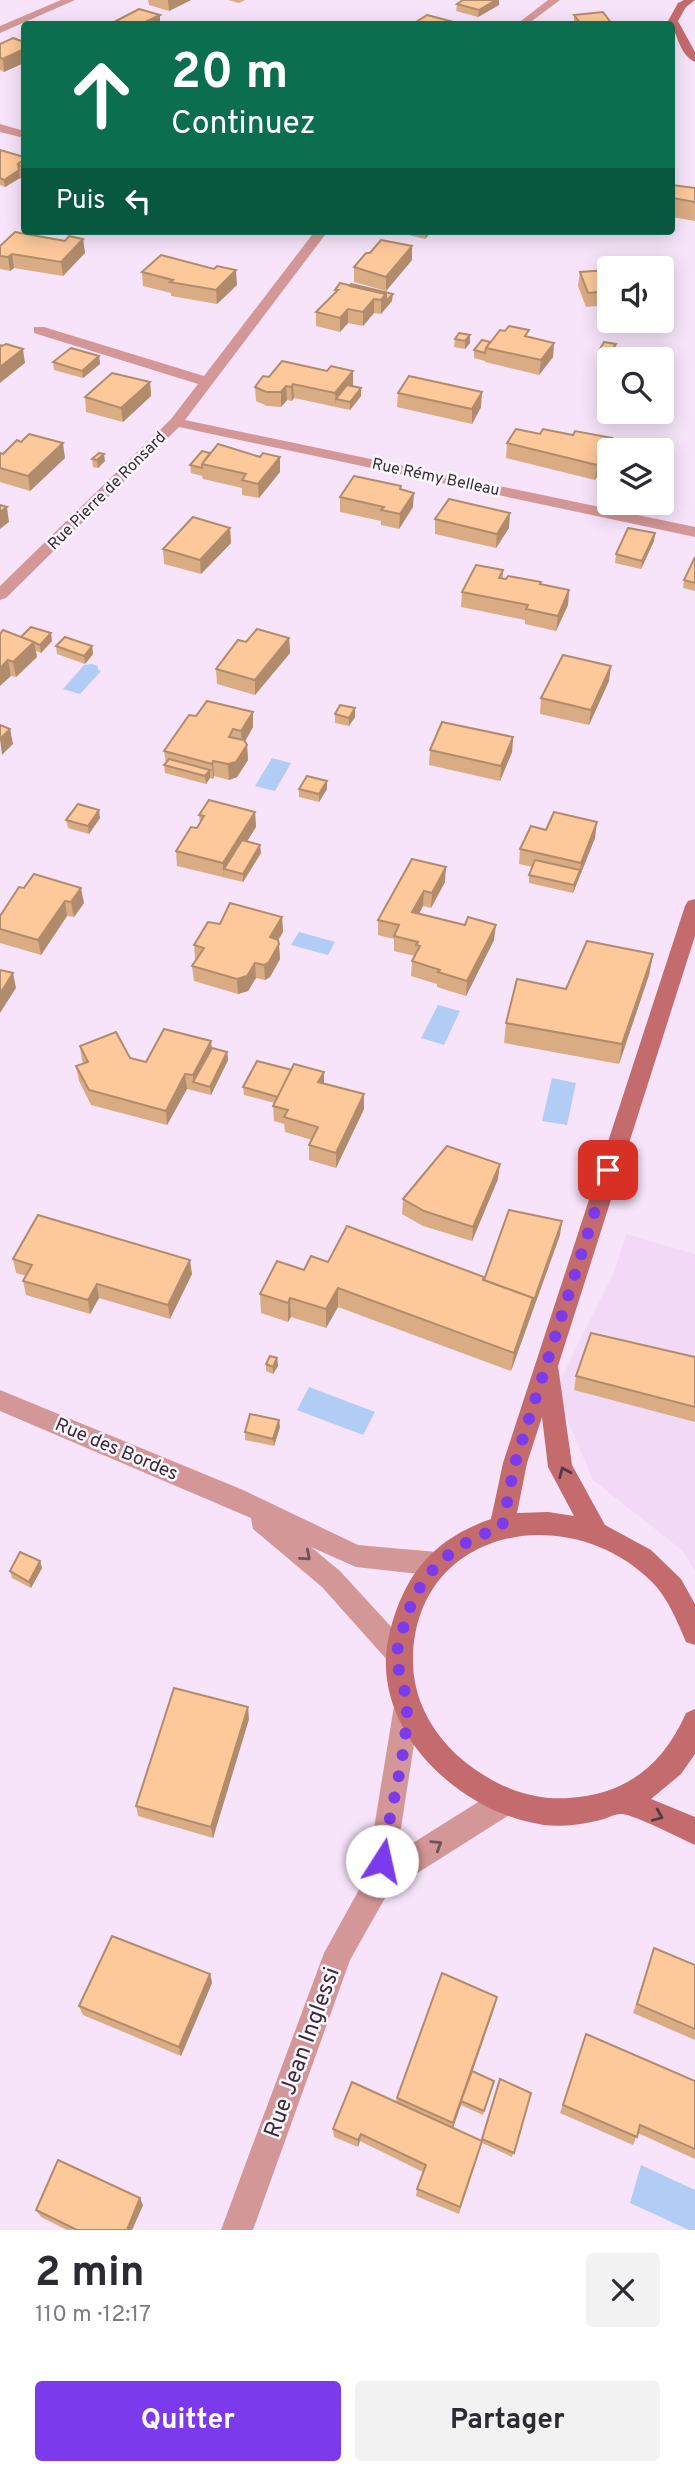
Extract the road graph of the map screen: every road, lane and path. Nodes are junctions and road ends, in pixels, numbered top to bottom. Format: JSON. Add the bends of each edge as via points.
{"nodes":[{"id":1,"x":70,"y":0,"type":"edge"},
{"id":2,"x":555,"y":0,"type":"edge"},
{"id":3,"x":692,"y":0,"type":"edge"},
{"id":4,"x":530,"y":21,"type":"edge"},
{"id":5,"x":673,"y":21,"type":"edge"},
{"id":6,"x":675,"y":26,"type":"edge"},
{"id":7,"x":0,"y":30,"type":"edge"},
{"id":8,"x":695,"y":59,"type":"edge"},
{"id":9,"x":0,"y":128,"type":"edge"},
{"id":10,"x":21,"y":134,"type":"edge"},
{"id":11,"x":319,"y":235,"type":"edge"},
{"id":12,"x":39,"y":330,"type":"dead end"},
{"id":13,"x":208,"y":382,"type":"junction"},
{"id":14,"x":176,"y":422,"type":"junction"},
{"id":15,"x":695,"y":532,"type":"edge"},
{"id":16,"x":0,"y":595,"type":"edge"},
{"id":17,"x":695,"y":906,"type":"edge"},
{"id":18,"x":548,"y":1358,"type":"junction"},
{"id":19,"x":0,"y":1400,"type":"edge"},
{"id":20,"x":234,"y":1498,"type":"junction"},
{"id":21,"x":502,"y":1527,"type":"junction"},
{"id":22,"x":596,"y":1532,"type":"junction"},
{"id":23,"x":437,"y":1564,"type":"junction"},
{"id":24,"x":695,"y":1633,"type":"edge"},
{"id":25,"x":397,"y":1652,"type":"junction"},
{"id":26,"x":407,"y":1706,"type":"junction"},
{"id":27,"x":695,"y":1722,"type":"edge"},
{"id":28,"x":621,"y":1800,"type":"junction"},
{"id":29,"x":504,"y":1802,"type":"junction"},
{"id":30,"x":695,"y":1832,"type":"edge"},
{"id":31,"x":379,"y":1881,"type":"junction"},
{"id":32,"x":237,"y":2230,"type":"edge"}],
"edges":[{"from":1,"to":7,"type":"street"},
{"from":2,"to":4,"type":"street"},
{"from":3,"to":5,"type":"street","via":[[682,5]]},
{"from":6,"to":8,"type":"street"},
{"from":9,"to":10,"type":"street"},
{"from":11,"to":13,"type":"street","name":"Rue Pierre de Ronsard"},
{"from":12,"to":13,"type":"street"},
{"from":13,"to":14,"type":"street","name":"Rue Pierre de Ronsard"},
{"from":14,"to":15,"type":"street","name":"Rue Rémy Belleau"},
{"from":14,"to":16,"type":"street","name":"Rue Pierre de Ronsard"},
{"from":17,"to":18,"type":"street"},
{"from":18,"to":21,"type":"street","via":[[515,1463]]},
{"from":22,"to":18,"type":"street","one_way":true,"via":[[561,1467]]},
{"from":19,"to":20,"type":"street","name":"Rue des Bordes"},
{"from":20,"to":23,"type":"street","name":"Rue des Bordes","via":[[356,1556]]},
{"from":20,"to":25,"type":"street","name":"Rue des Bordes","one_way":true,"via":[[331,1579]]},
{"from":21,"to":22,"type":"street","via":[[549,1522]]},
{"from":21,"to":23,"type":"street","via":[[476,1536]]},
{"from":22,"to":24,"type":"street","via":[[630,1549],[661,1574],[683,1605]]},
{"from":23,"to":25,"type":"street","via":[[410,1603]]},
{"from":25,"to":26,"type":"street"},
{"from":26,"to":29,"type":"street","via":[[429,1746],[462,1779]]},
{"from":26,"to":31,"type":"street","name":"Rue Jean Inglessi"},
{"from":27,"to":28,"type":"street","via":[[682,1751],[656,1780]]},
{"from":28,"to":29,"type":"street","via":[[564,1812]]},
{"from":28,"to":30,"type":"street","one_way":true},
{"from":31,"to":29,"type":"street","name":"Rue Jean Inglessi","one_way":true},
{"from":31,"to":32,"type":"street","name":"Rue Jean Inglessi","via":[[338,1953]]}]}
